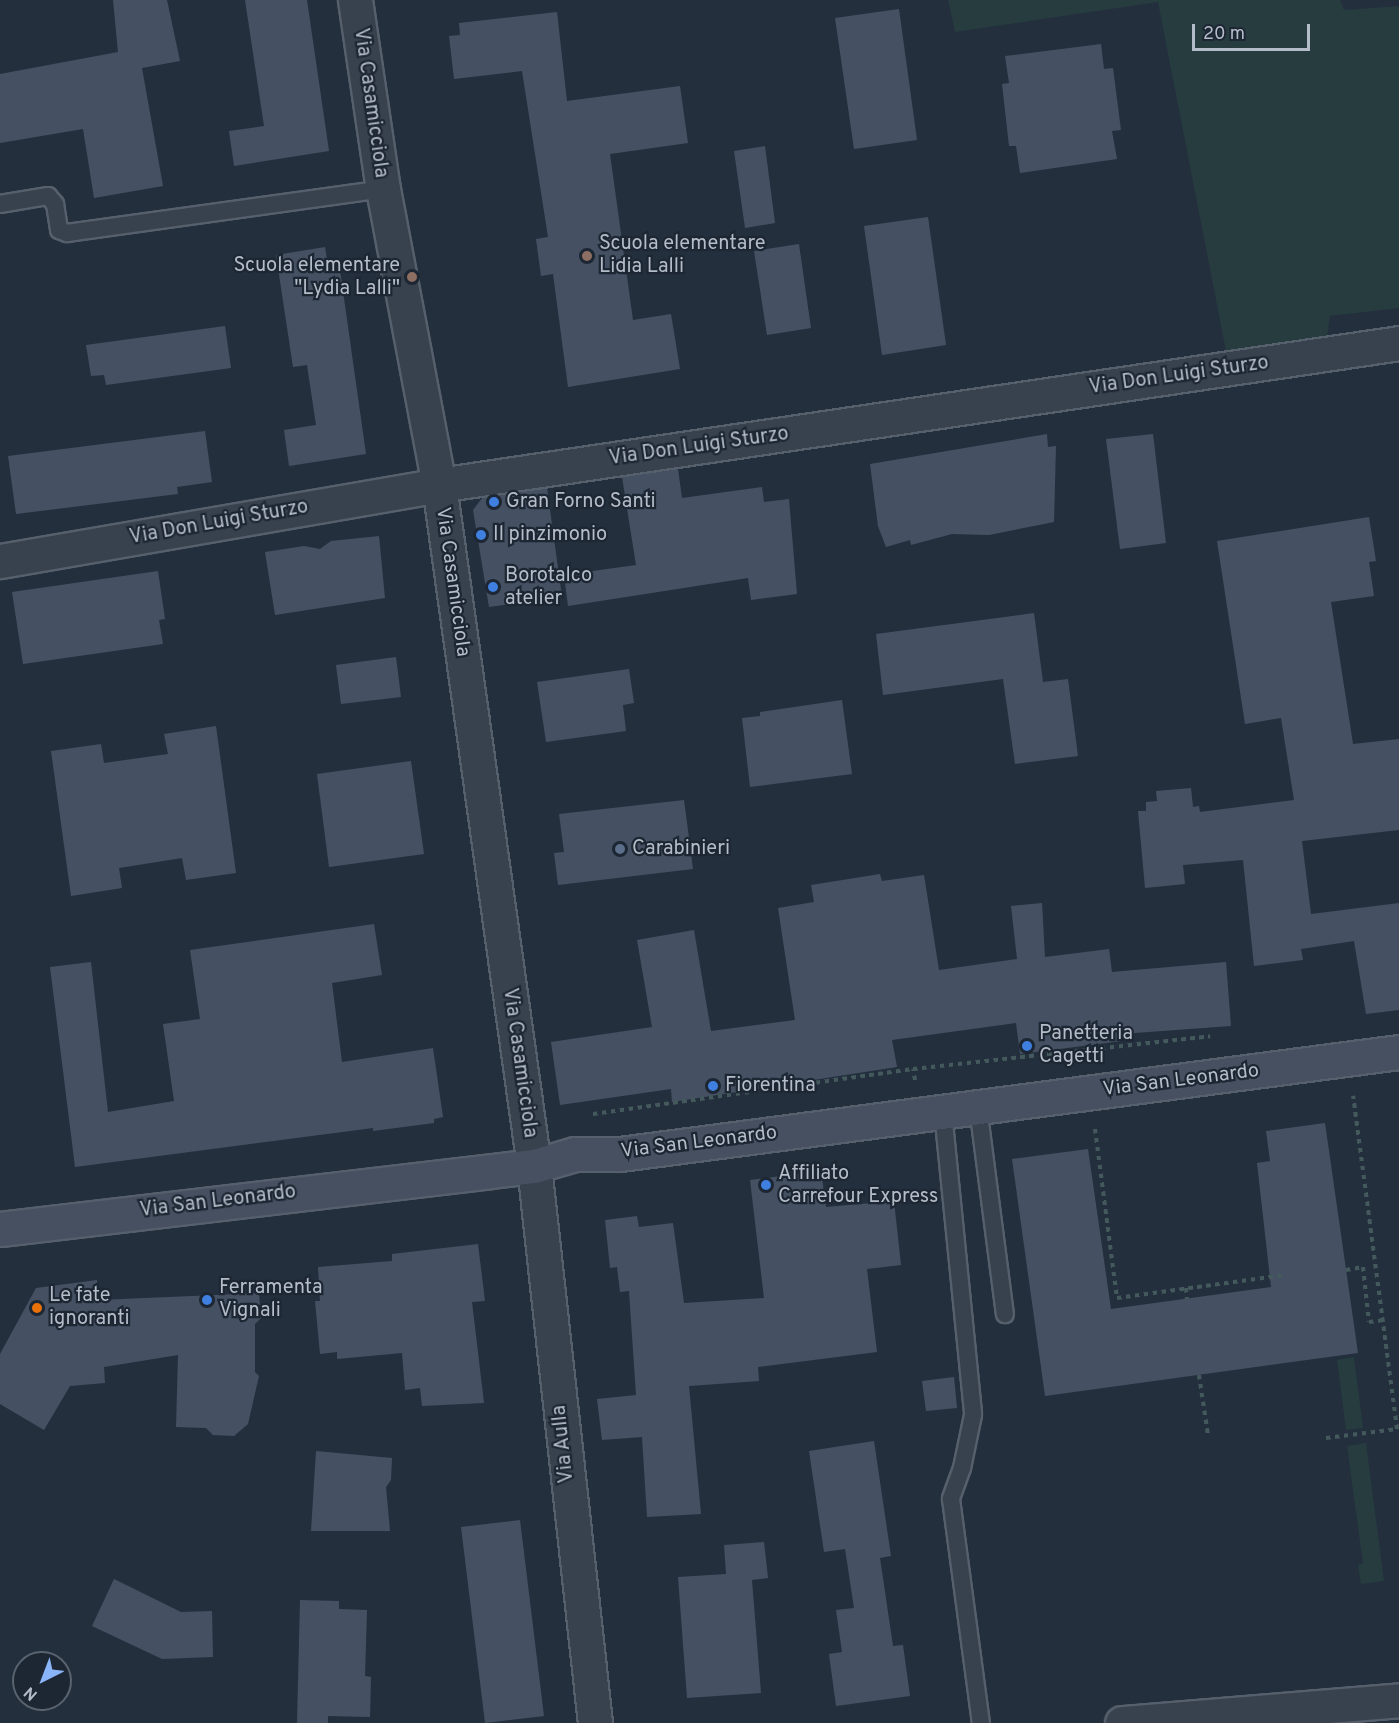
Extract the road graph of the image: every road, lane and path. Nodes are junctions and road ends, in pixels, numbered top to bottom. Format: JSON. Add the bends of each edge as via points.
{"nodes":[{"id":1,"x":355,"y":0,"type":"edge"},
{"id":2,"x":382,"y":189,"type":"junction"},
{"id":3,"x":0,"y":204,"type":"edge"},
{"id":4,"x":1399,"y":343,"type":"edge"},
{"id":5,"x":439,"y":485,"type":"junction"},
{"id":6,"x":0,"y":561,"type":"edge"},
{"id":7,"x":1399,"y":1052,"type":"edge"},
{"id":8,"x":1353,"y":1095,"type":"dead end"},
{"id":9,"x":978,"y":1107,"type":"junction"},
{"id":10,"x":944,"y":1112,"type":"junction"},
{"id":11,"x":1095,"y":1126,"type":"dead end"},
{"id":12,"x":534,"y":1166,"type":"junction"},
{"id":13,"x":0,"y":1229,"type":"edge"},
{"id":14,"x":1346,"y":1269,"type":"dead end"},
{"id":15,"x":1286,"y":1275,"type":"dead end"},
{"id":16,"x":1186,"y":1288,"type":"junction"},
{"id":17,"x":1187,"y":1299,"type":"dead end"},
{"id":18,"x":1005,"y":1314,"type":"dead end"},
{"id":19,"x":1384,"y":1320,"type":"junction"},
{"id":20,"x":1198,"y":1375,"type":"dead end"},
{"id":21,"x":1208,"y":1435,"type":"dead end"},
{"id":22,"x":1326,"y":1438,"type":"dead end"},
{"id":23,"x":1399,"y":1700,"type":"edge"},
{"id":24,"x":595,"y":1723,"type":"edge"},
{"id":25,"x":981,"y":1723,"type":"edge"},
{"id":26,"x":1122,"y":1723,"type":"edge"}],
"edges":[{"from":1,"to":2,"type":"street","name":"Via Casamicciola"},
{"from":2,"to":3,"type":"lane","via":[[67,233],[59,230],[55,204],[48,196]]},
{"from":2,"to":5,"type":"street","name":"Via Casamicciola"},
{"from":4,"to":5,"type":"street","name":"Via Don Luigi Sturzo"},
{"from":5,"to":6,"type":"street","name":"Via Don Luigi Sturzo"},
{"from":5,"to":12,"type":"street","name":"Via Casamicciola"},
{"from":7,"to":9,"type":"main road","name":"Via San Leonardo"},
{"from":8,"to":19,"type":"path"},
{"from":9,"to":10,"type":"main road","name":"Via San Leonardo"},
{"from":9,"to":18,"type":"lane"},
{"from":10,"to":12,"type":"main road","name":"Via San Leonardo","via":[[620,1154],[575,1154]]},
{"from":10,"to":25,"type":"lane","via":[[973,1414],[962,1468],[951,1498]]},
{"from":11,"to":16,"type":"path","via":[[1117,1298]]},
{"from":12,"to":13,"type":"main road","name":"Via San Leonardo"},
{"from":12,"to":24,"type":"street","name":"Via Aulla"},
{"from":14,"to":19,"type":"path","via":[[1363,1267],[1369,1322]]},
{"from":15,"to":16,"type":"path"},
{"from":16,"to":17,"type":"path"},
{"from":19,"to":22,"type":"path","via":[[1397,1429]]},
{"from":20,"to":21,"type":"path"},
{"from":23,"to":26,"type":"street"}]}
